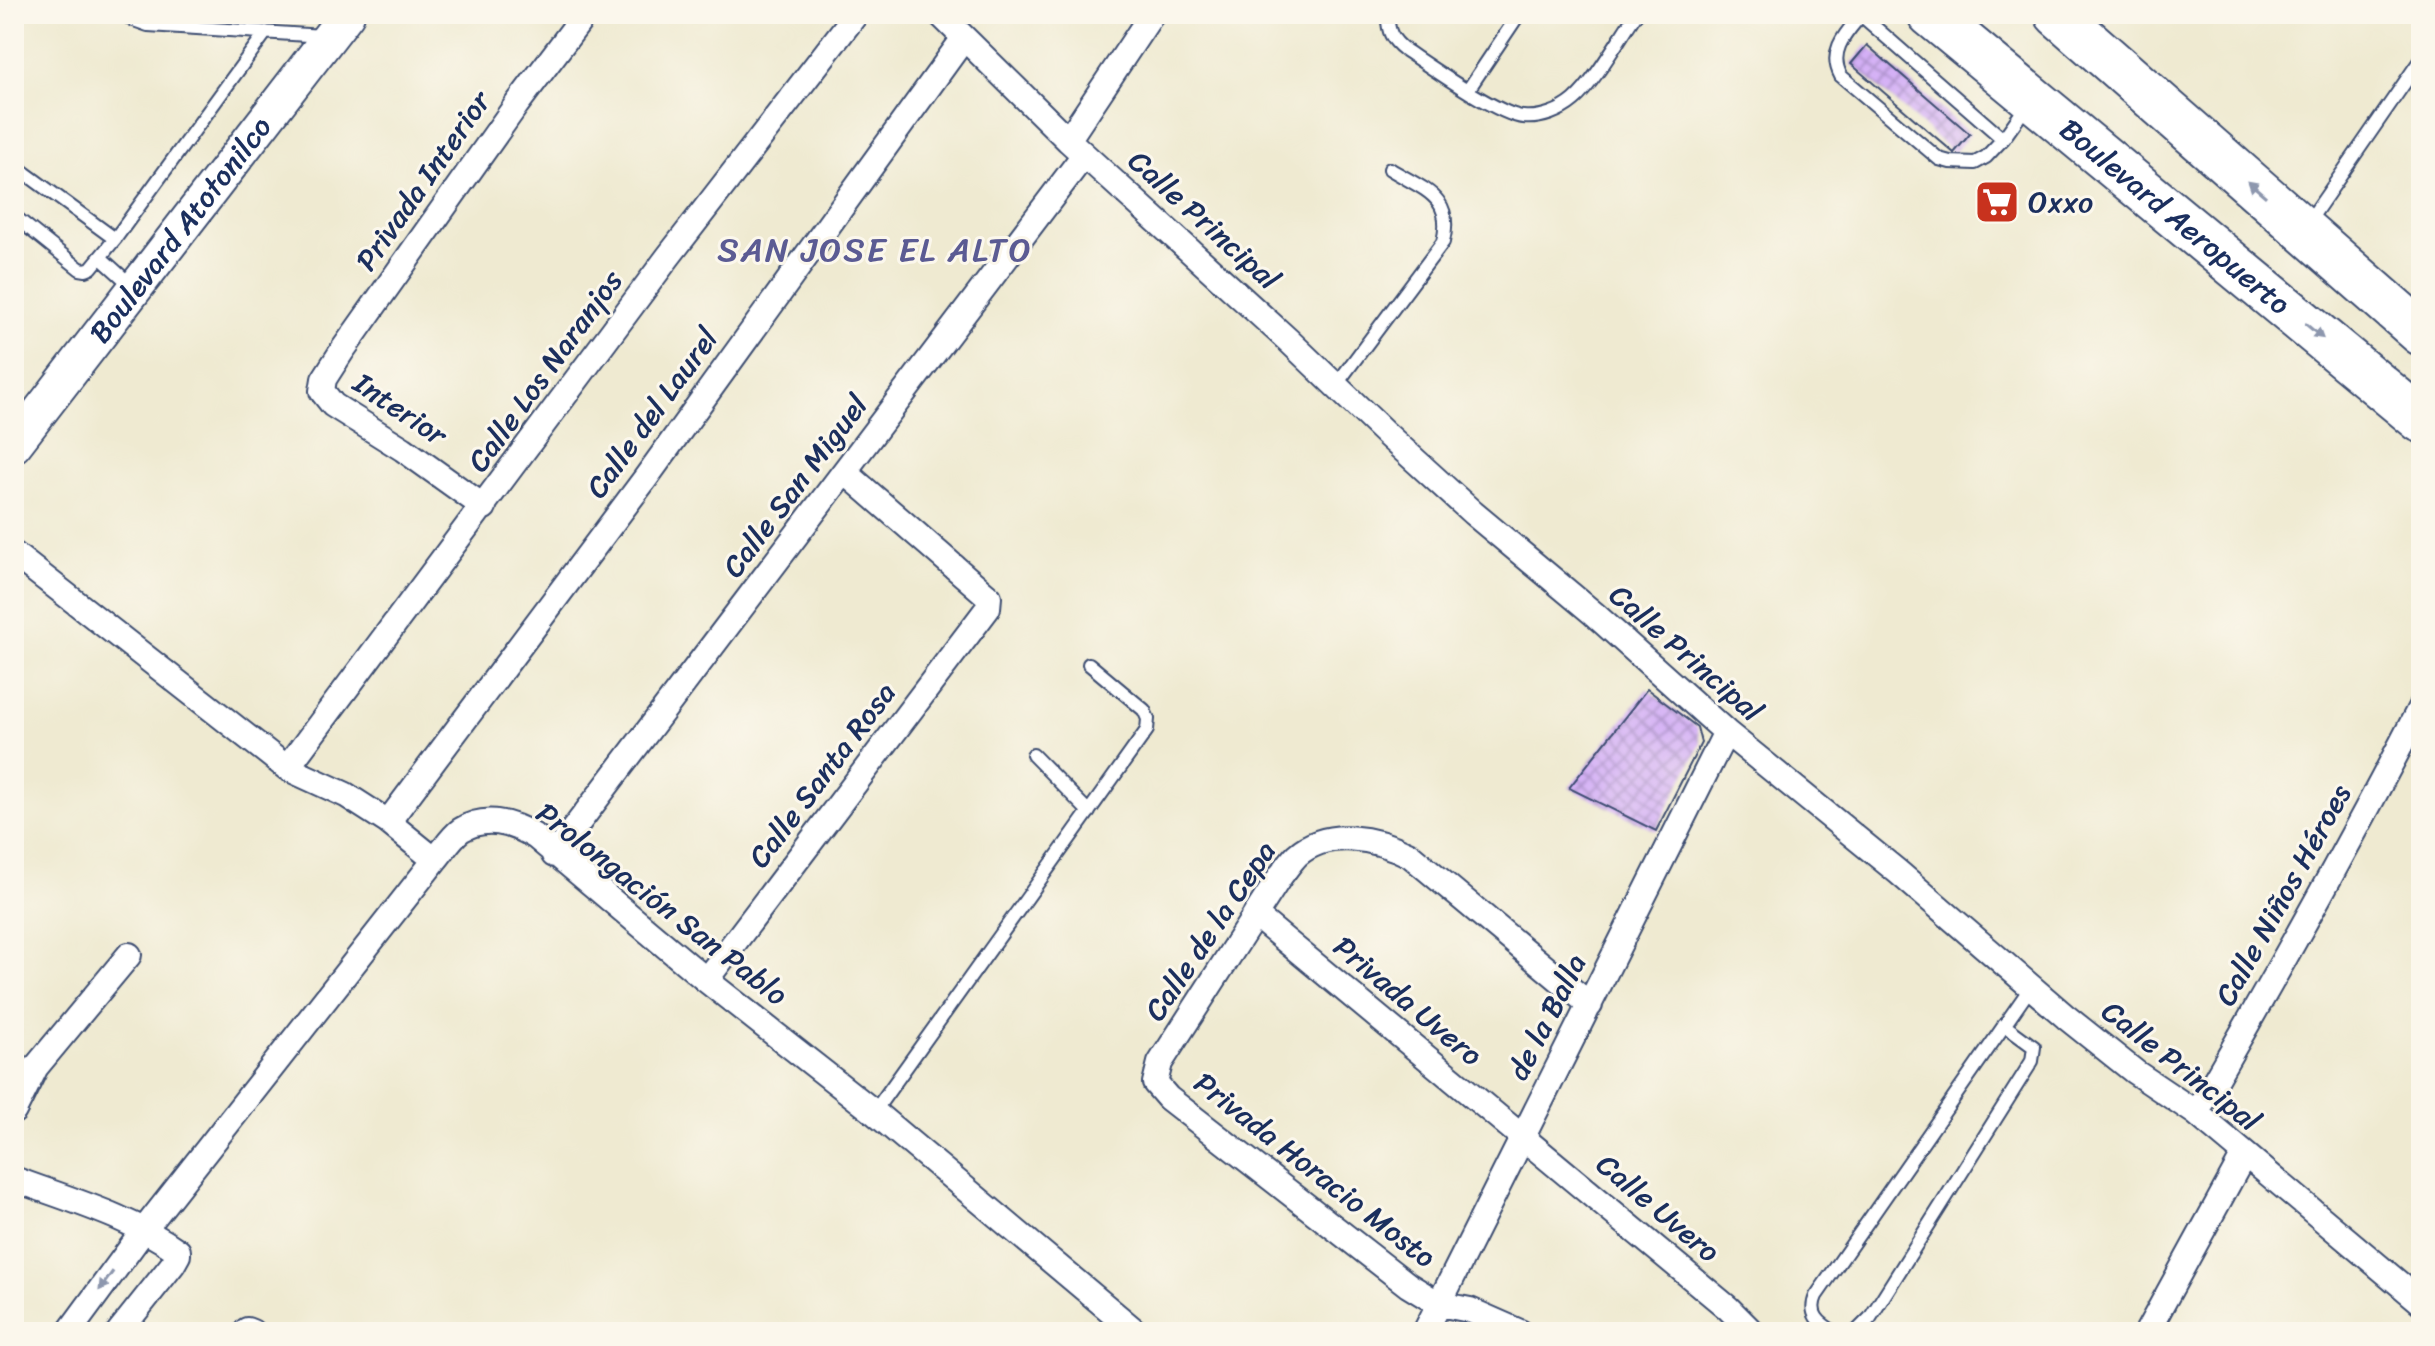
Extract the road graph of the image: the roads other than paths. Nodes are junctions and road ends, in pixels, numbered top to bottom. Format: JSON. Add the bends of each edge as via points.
{"nodes":[{"id":1,"x":127,"y":14,"type":"edge"},
{"id":2,"x":585,"y":14,"type":"edge"},
{"id":3,"x":856,"y":14,"type":"edge"},
{"id":4,"x":940,"y":14,"type":"edge"},
{"id":5,"x":1152,"y":14,"type":"edge"},
{"id":6,"x":1388,"y":14,"type":"edge"},
{"id":7,"x":1519,"y":14,"type":"edge"},
{"id":8,"x":1636,"y":14,"type":"edge"},
{"id":9,"x":1862,"y":14,"type":"edge"},
{"id":10,"x":2057,"y":14,"type":"edge"},
{"id":11,"x":1945,"y":23,"type":"edge"},
{"id":12,"x":339,"y":25,"type":"edge"},
{"id":13,"x":266,"y":32,"type":"junction"},
{"id":14,"x":964,"y":38,"type":"junction"},
{"id":15,"x":2421,"y":59,"type":"edge"},
{"id":16,"x":1468,"y":90,"type":"junction"},
{"id":17,"x":2032,"y":98,"type":"junction"},
{"id":18,"x":2003,"y":139,"type":"junction"},
{"id":19,"x":1076,"y":148,"type":"junction"},
{"id":20,"x":14,"y":165,"type":"edge"},
{"id":21,"x":1390,"y":169,"type":"dead end"},
{"id":22,"x":14,"y":216,"type":"edge"},
{"id":23,"x":2304,"y":229,"type":"junction"},
{"id":24,"x":115,"y":239,"type":"junction"},
{"id":25,"x":100,"y":257,"type":"junction"},
{"id":26,"x":135,"y":288,"type":"junction"},
{"id":27,"x":2414,"y":322,"type":"edge"},
{"id":28,"x":1336,"y":385,"type":"junction"},
{"id":29,"x":322,"y":391,"type":"joint"},
{"id":30,"x":2421,"y":420,"type":"edge"},
{"id":31,"x":14,"y":445,"type":"edge"},
{"id":32,"x":845,"y":472,"type":"junction"},
{"id":33,"x":484,"y":507,"type":"junction"},
{"id":34,"x":14,"y":554,"type":"edge"},
{"id":35,"x":1089,"y":664,"type":"dead end"},
{"id":36,"x":2421,"y":706,"type":"edge"},
{"id":37,"x":1726,"y":732,"type":"junction"},
{"id":38,"x":1033,"y":755,"type":"dead end"},
{"id":39,"x":287,"y":768,"type":"junction"},
{"id":40,"x":1089,"y":812,"type":"junction"},
{"id":41,"x":388,"y":822,"type":"junction"},
{"id":42,"x":554,"y":855,"type":"junction"},
{"id":43,"x":435,"y":860,"type":"junction"},
{"id":44,"x":1255,"y":915,"type":"junction"},
{"id":45,"x":129,"y":955,"type":"dead end"},
{"id":46,"x":706,"y":980,"type":"junction"},
{"id":47,"x":2031,"y":987,"type":"junction"},
{"id":48,"x":1590,"y":1005,"type":"junction"},
{"id":49,"x":2004,"y":1025,"type":"junction"},
{"id":50,"x":1155,"y":1083,"type":"joint"},
{"id":51,"x":14,"y":1111,"type":"edge"},
{"id":52,"x":874,"y":1112,"type":"junction"},
{"id":53,"x":2196,"y":1113,"type":"junction"},
{"id":54,"x":1521,"y":1136,"type":"junction"},
{"id":55,"x":2244,"y":1155,"type":"junction"},
{"id":56,"x":14,"y":1179,"type":"edge"},
{"id":57,"x":144,"y":1230,"type":"junction"},
{"id":58,"x":2421,"y":1302,"type":"edge"},
{"id":59,"x":1439,"y":1304,"type":"junction"},
{"id":60,"x":1124,"y":1328,"type":"edge"},
{"id":61,"x":69,"y":1332,"type":"edge"},
{"id":62,"x":119,"y":1332,"type":"edge"},
{"id":63,"x":1425,"y":1332,"type":"edge"},
{"id":64,"x":1520,"y":1332,"type":"edge"},
{"id":65,"x":1752,"y":1332,"type":"edge"},
{"id":66,"x":1834,"y":1332,"type":"edge"},
{"id":67,"x":1856,"y":1332,"type":"edge"},
{"id":68,"x":2147,"y":1332,"type":"edge"}],
"edges":[{"from":1,"to":13,"type":"lane","via":[[148,25]]},
{"from":2,"to":29,"type":"street","name":"Privada Interior","via":[[342,351]]},
{"from":3,"to":33,"type":"street","name":"Calle Los Naranjos"},
{"from":4,"to":14,"type":"street","name":"Calle Principal"},
{"from":5,"to":19,"type":"street","name":"Calle San Miguel"},
{"from":6,"to":16,"type":"lane","via":[[1394,41]]},
{"from":7,"to":16,"type":"lane"},
{"from":8,"to":16,"type":"lane","via":[[1576,99],[1560,110],[1521,117]]},
{"from":9,"to":18,"type":"lane"},
{"from":9,"to":18,"type":"lane","via":[[1838,46],[1841,76],[1939,159],[1975,163]]},
{"from":23,"to":10,"type":"highway","one_way":true},
{"from":11,"to":17,"type":"highway","name":"Boulevard Aeropuerto"},
{"from":12,"to":13,"type":"lane"},
{"from":12,"to":26,"type":"street","name":"Boulevard Atotonilco"},
{"from":13,"to":24,"type":"lane"},
{"from":14,"to":19,"type":"street","name":"Calle Principal"},
{"from":14,"to":41,"type":"street","name":"Calle del Laurel"},
{"from":15,"to":23,"type":"lane"},
{"from":17,"to":18,"type":"lane"},
{"from":17,"to":30,"type":"highway","name":"Boulevard Aeropuerto","one_way":true},
{"from":19,"to":28,"type":"street","name":"Calle Principal"},
{"from":19,"to":32,"type":"street","name":"Calle San Miguel"},
{"from":20,"to":24,"type":"lane"},
{"from":21,"to":28,"type":"lane","via":[[1445,207],[1447,227],[1443,242]]},
{"from":22,"to":25,"type":"lane","via":[[80,269],[91,268]]},
{"from":23,"to":27,"type":"highway"},
{"from":24,"to":25,"type":"lane"},
{"from":25,"to":26,"type":"lane"},
{"from":26,"to":31,"type":"street","name":"Boulevard Atotonilco"},
{"from":28,"to":37,"type":"street","name":"Calle Principal","via":[[1473,513]]},
{"from":29,"to":33,"type":"street","name":"Interior","via":[[333,405]]},
{"from":32,"to":42,"type":"street","name":"Calle San Miguel"},
{"from":32,"to":46,"type":"street","name":"Calle Santa Rosa","via":[[989,597],[988,608]]},
{"from":33,"to":39,"type":"street","name":"Calle Los Naranjos"},
{"from":34,"to":39,"type":"street"},
{"from":35,"to":40,"type":"lane","via":[[1148,719],[1147,730]]},
{"from":36,"to":53,"type":"street","name":"Calle Niños Héroes","via":[[2289,954]]},
{"from":37,"to":47,"type":"street","name":"Calle Principal"},
{"from":37,"to":48,"type":"street","name":"de la Balla"},
{"from":38,"to":40,"type":"lane"},
{"from":39,"to":41,"type":"street","via":[[346,795]]},
{"from":40,"to":52,"type":"lane"},
{"from":41,"to":43,"type":"street"},
{"from":42,"to":43,"type":"street","name":"Prolongación San Pablo","via":[[518,826],[498,821],[460,831]]},
{"from":42,"to":46,"type":"street","name":"Prolongación San Pablo"},
{"from":43,"to":57,"type":"street","name":"Prolongación San Pablo"},
{"from":44,"to":48,"type":"street","name":"Calle de la Cepa","via":[[1297,855],[1340,838],[1372,840],[1410,855]]},
{"from":44,"to":50,"type":"street","name":"Calle de la Cepa","via":[[1160,1063]]},
{"from":44,"to":54,"type":"street","name":"Privada Uvero"},
{"from":45,"to":51,"type":"street","via":[[36,1067]]},
{"from":46,"to":52,"type":"street","name":"Prolongación San Pablo"},
{"from":47,"to":49,"type":"lane"},
{"from":47,"to":53,"type":"street","name":"Calle Principal","via":[[2135,1072]]},
{"from":48,"to":54,"type":"street","name":"de la Balla"},
{"from":49,"to":66,"type":"lane","via":[[1816,1296],[1814,1314]]},
{"from":49,"to":67,"type":"lane","via":[[2034,1047],[2032,1061],[1870,1318]]},
{"from":50,"to":59,"type":"street","name":"Privada Horacio Mosto","via":[[1383,1266]]},
{"from":52,"to":60,"type":"street","name":"Prolongación San Pablo"},
{"from":53,"to":55,"type":"street","name":"Calle Principal"},
{"from":54,"to":59,"type":"street","name":"de la Balla"},
{"from":54,"to":65,"type":"street","name":"Calle Uvero"},
{"from":55,"to":58,"type":"street","name":"Calle Principal"},
{"from":55,"to":68,"type":"street"},
{"from":56,"to":57,"type":"street"},
{"from":57,"to":61,"type":"street","name":"Prolongación San Pablo","one_way":true},
{"from":57,"to":62,"type":"street","via":[[179,1252]]},
{"from":59,"to":63,"type":"street","name":"de la Balla"},
{"from":59,"to":64,"type":"street","name":"Privada Horacio Mosto","via":[[1470,1310]]}]}
